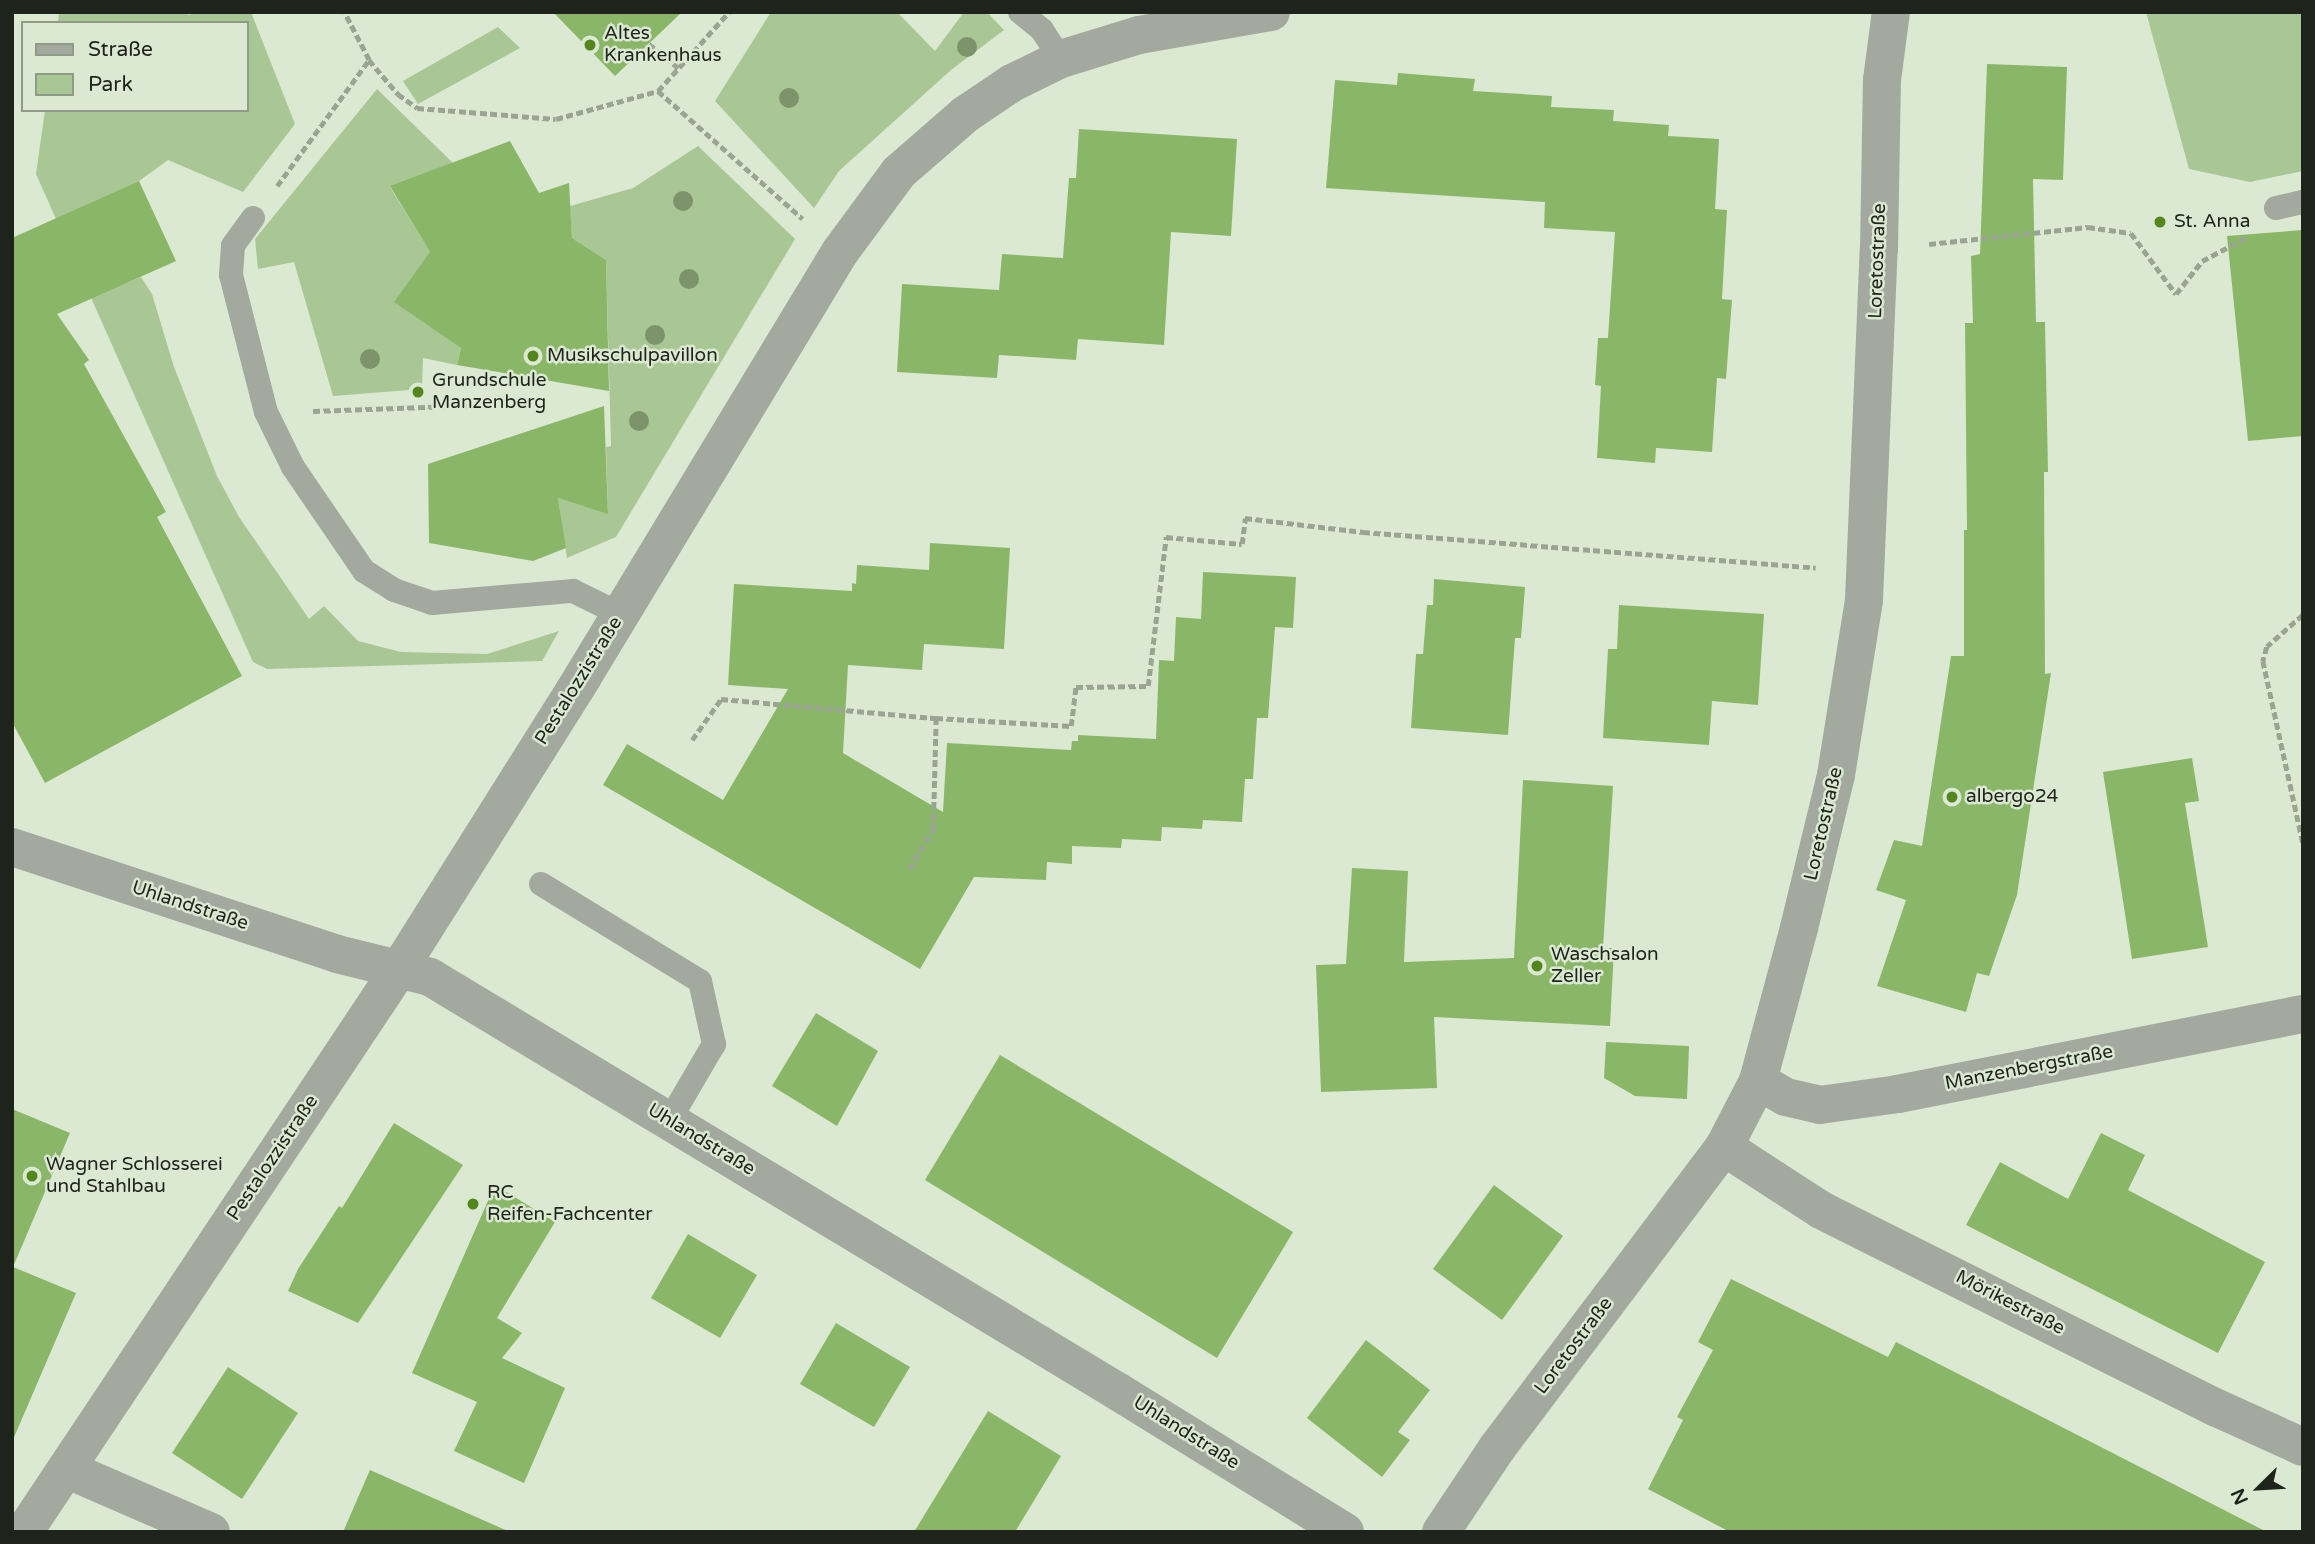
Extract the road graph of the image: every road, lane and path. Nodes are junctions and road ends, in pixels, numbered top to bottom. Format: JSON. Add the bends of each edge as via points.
{"nodes":[{"id":1,"x":344,"y":12,"type":"edge"},
{"id":2,"x":729,"y":12,"type":"edge"},
{"id":3,"x":1020,"y":12,"type":"edge"},
{"id":4,"x":1271,"y":12,"type":"edge"},
{"id":5,"x":1891,"y":12,"type":"edge"},
{"id":6,"x":649,"y":44,"type":"dead end"},
{"id":7,"x":1061,"y":59,"type":"junction"},
{"id":8,"x":369,"y":60,"type":"junction"},
{"id":9,"x":679,"y":68,"type":"junction"},
{"id":10,"x":659,"y":91,"type":"junction"},
{"id":11,"x":2303,"y":202,"type":"edge"},
{"id":12,"x":2276,"y":208,"type":"joint"},
{"id":13,"x":253,"y":218,"type":"joint"},
{"id":14,"x":1879,"y":249,"type":"junction"},
{"id":15,"x":840,"y":252,"type":"junction"},
{"id":16,"x":537,"y":402,"type":"dead end"},
{"id":17,"x":266,"y":412,"type":"junction"},
{"id":18,"x":1867,"y":572,"type":"junction"},
{"id":19,"x":620,"y":614,"type":"junction"},
{"id":20,"x":2303,"y":615,"type":"edge"},
{"id":21,"x":936,"y":718,"type":"junction"},
{"id":22,"x":692,"y":740,"type":"dead end"},
{"id":23,"x":2303,"y":843,"type":"edge"},
{"id":24,"x":12,"y":848,"type":"edge"},
{"id":25,"x":909,"y":869,"type":"dead end"},
{"id":26,"x":541,"y":884,"type":"dead end"},
{"id":27,"x":400,"y":969,"type":"junction"},
{"id":28,"x":2303,"y":1014,"type":"edge"},
{"id":29,"x":1758,"y":1082,"type":"junction"},
{"id":30,"x":669,"y":1121,"type":"junction"},
{"id":31,"x":1724,"y":1147,"type":"junction"},
{"id":32,"x":2303,"y":1447,"type":"edge"},
{"id":33,"x":66,"y":1469,"type":"junction"},
{"id":34,"x":24,"y":1532,"type":"edge"},
{"id":35,"x":211,"y":1532,"type":"edge"},
{"id":36,"x":1345,"y":1532,"type":"edge"},
{"id":37,"x":1441,"y":1532,"type":"edge"}],
"edges":[{"from":1,"to":8,"type":"path"},
{"from":2,"to":9,"type":"path"},
{"from":3,"to":7,"type":"lane","via":[[1042,30]]},
{"from":4,"to":7,"type":"street","name":"Pestalozzistraße","via":[[1139,35]]},
{"from":5,"to":14,"type":"street","name":"Loretostraße","via":[[1882,80]]},
{"from":6,"to":9,"type":"path"},
{"from":7,"to":15,"type":"street","name":"Pestalozzistraße","via":[[1012,83],[966,114],[899,172]]},
{"from":8,"to":10,"type":"path","via":[[398,94],[417,108],[556,119]]},
{"from":8,"to":13,"type":"path"},
{"from":9,"to":10,"type":"path"},
{"from":10,"to":15,"type":"path"},
{"from":11,"to":12,"type":"lane"},
{"from":12,"to":14,"type":"path","via":[[2245,240],[2202,261],[2176,294],[2131,233],[2088,227]]},
{"from":13,"to":17,"type":"lane","via":[[233,246],[231,275]]},
{"from":14,"to":18,"type":"street","name":"Loretostraße"},
{"from":15,"to":19,"type":"street","name":"Pestalozzistraße"},
{"from":16,"to":17,"type":"path"},
{"from":17,"to":19,"type":"lane","via":[[292,467],[364,572],[394,590],[432,603],[573,592]]},
{"from":18,"to":21,"type":"path","via":[[1377,534],[1245,517],[1242,544],[1166,537],[1148,686],[1076,687],[1071,726]]},
{"from":18,"to":29,"type":"street","name":"Loretostraße","via":[[1836,775]]},
{"from":19,"to":27,"type":"street","name":"Pestalozzistraße"},
{"from":20,"to":23,"type":"path","via":[[2267,647],[2263,661]]},
{"from":21,"to":22,"type":"path","via":[[721,699]]},
{"from":21,"to":25,"type":"path","via":[[933,830]]},
{"from":24,"to":27,"type":"street","name":"Uhlandstraße","via":[[337,954]]},
{"from":26,"to":30,"type":"lane","via":[[700,981],[714,1044]]},
{"from":27,"to":30,"type":"street","name":"Uhlandstraße","via":[[430,977]]},
{"from":27,"to":33,"type":"street","name":"Pestalozzistraße"},
{"from":28,"to":29,"type":"street","name":"Manzenbergstraße","via":[[1898,1094],[1820,1105],[1786,1097]]},
{"from":29,"to":31,"type":"street","name":"Loretostraße"},
{"from":30,"to":36,"type":"street","name":"Uhlandstraße"},
{"from":31,"to":32,"type":"street","name":"Mörikestraße","via":[[1821,1210]]},
{"from":31,"to":37,"type":"street","name":"Loretostraße","via":[[1497,1448]]},
{"from":33,"to":34,"type":"street","name":"Pestalozzistraße"},
{"from":33,"to":35,"type":"street"}]}
